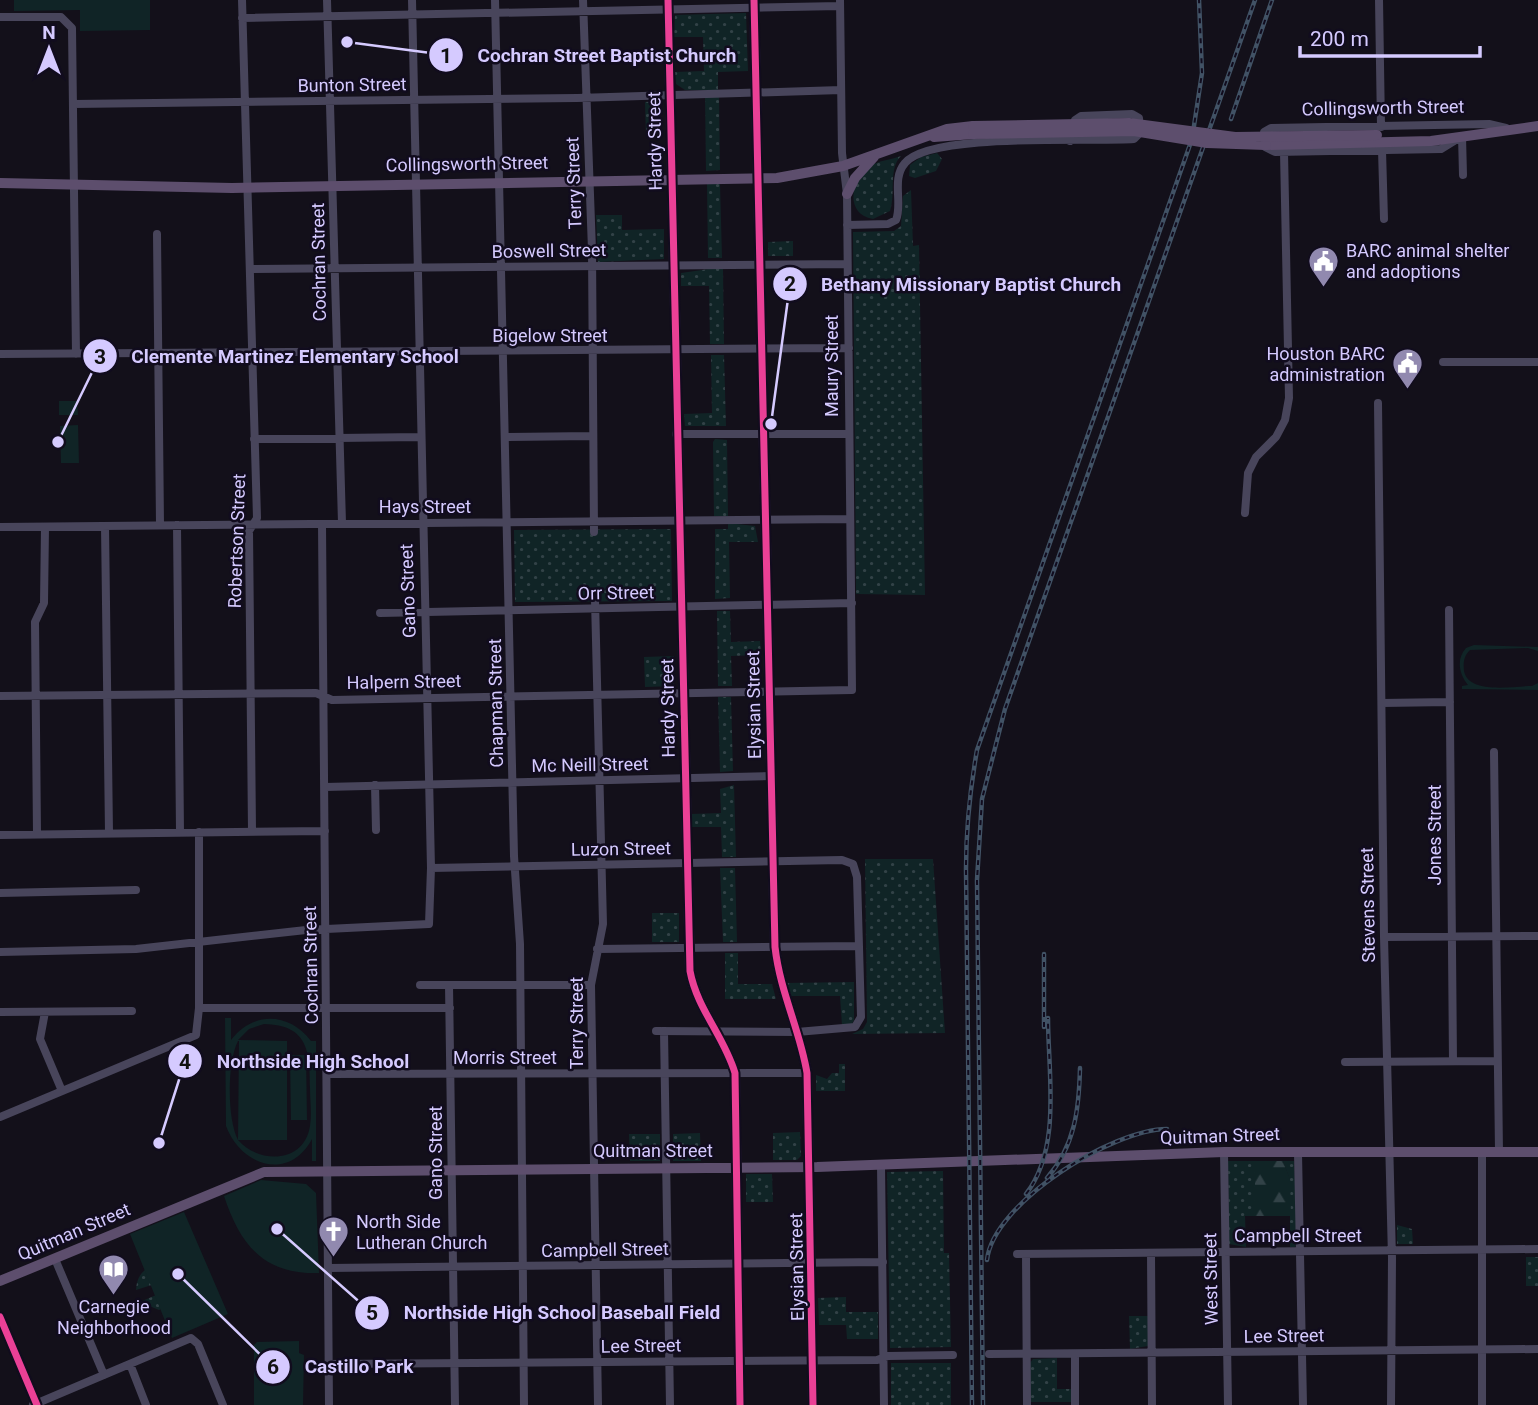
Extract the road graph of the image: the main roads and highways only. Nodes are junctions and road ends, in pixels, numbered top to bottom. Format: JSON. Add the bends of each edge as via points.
{"nodes":[{"id":1,"x":668,"y":4,"type":"edge"},
{"id":2,"x":755,"y":4,"type":"edge"},
{"id":3,"x":1538,"y":126,"type":"edge"},
{"id":4,"x":875,"y":156,"type":"junction"},
{"id":5,"x":759,"y":178,"type":"junction"},
{"id":6,"x":671,"y":180,"type":"junction"},
{"id":7,"x":0,"y":183,"type":"edge"},
{"id":8,"x":847,"y":194,"type":"road end"},
{"id":9,"x":1538,"y":1152,"type":"edge"},
{"id":10,"x":738,"y":1168,"type":"junction"},
{"id":11,"x":811,"y":1168,"type":"junction"},
{"id":12,"x":0,"y":1281,"type":"edge"},
{"id":13,"x":740,"y":1405,"type":"edge"},
{"id":14,"x":813,"y":1405,"type":"edge"}],
"edges":[{"from":1,"to":6,"type":"main road","name":"Hardy Street"},
{"from":2,"to":5,"type":"main road","name":"Elysian Street"},
{"from":3,"to":4,"type":"main road","name":"Collingsworth Street","bridge":true,"via":[[1462,136],[1379,139],[1236,137],[1129,123],[947,129]]},
{"from":4,"to":5,"type":"main road","name":"Collingsworth Street","via":[[800,176]]},
{"from":4,"to":8,"type":"main road"},
{"from":5,"to":6,"type":"main road","name":"Collingsworth Street"},
{"from":5,"to":11,"type":"main road","name":"Elysian Street","via":[[775,947],[780,984],[807,1073]]},
{"from":6,"to":7,"type":"main road","name":"Collingsworth Street","via":[[247,187]]},
{"from":6,"to":10,"type":"main road","name":"Hardy Street","via":[[689,948],[693,988],[735,1073]]},
{"from":9,"to":11,"type":"main road","name":"Quitman Street","via":[[1224,1152]]},
{"from":10,"to":11,"type":"main road","name":"Quitman Street"},
{"from":10,"to":12,"type":"main road","name":"Quitman Street","via":[[264,1172]]},
{"from":10,"to":13,"type":"main road","name":"Hardy Street"},
{"from":11,"to":14,"type":"main road","name":"Elysian Street"}]}
